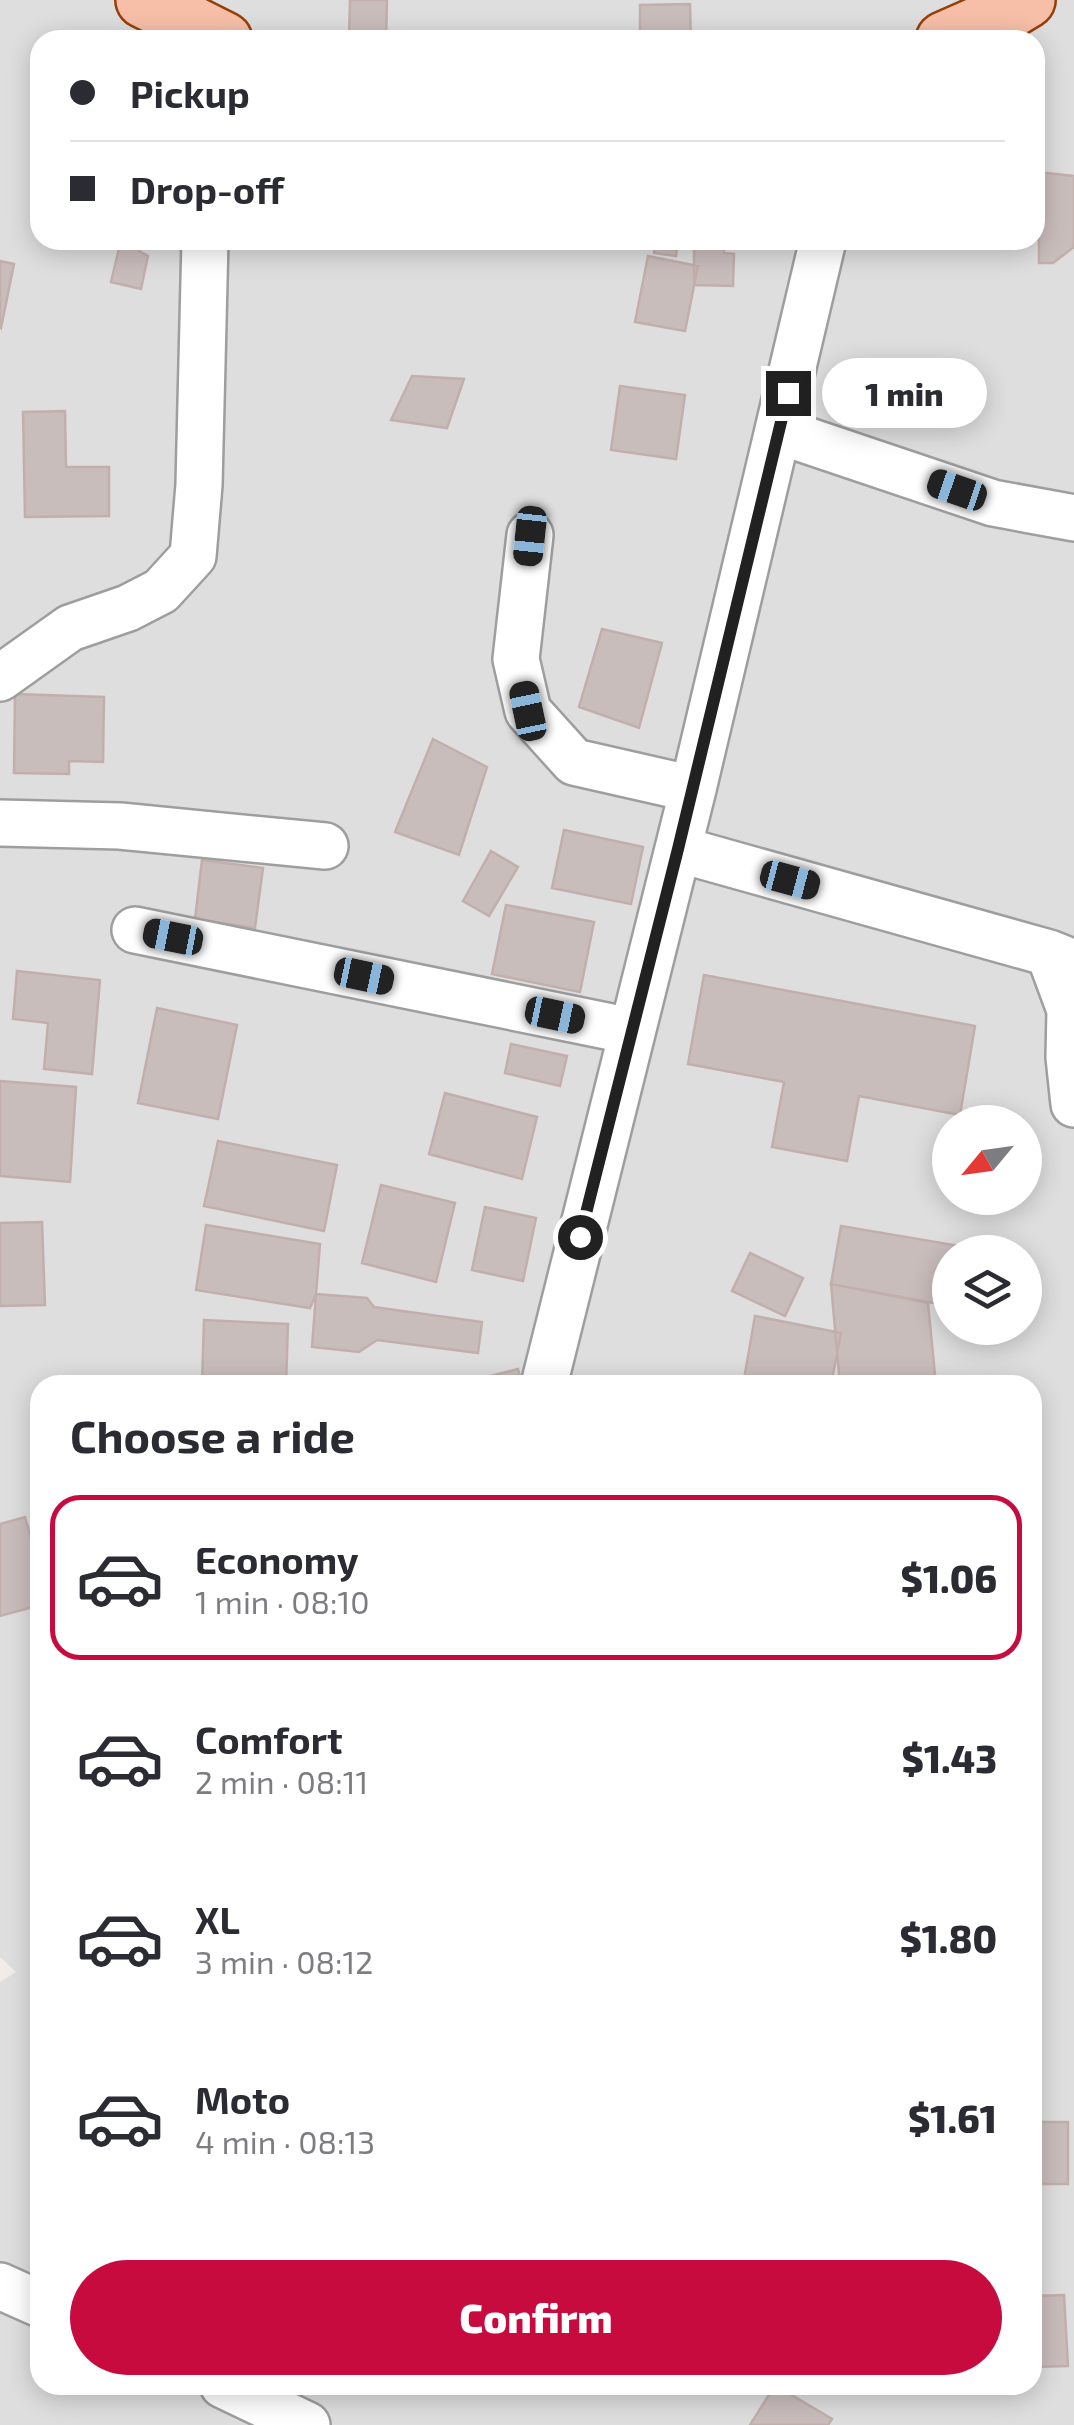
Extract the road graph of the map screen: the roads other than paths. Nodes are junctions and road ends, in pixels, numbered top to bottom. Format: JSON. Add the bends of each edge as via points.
{"nodes":[{"id":1,"x":144,"y":0,"type":"edge"},
{"id":2,"x":1027,"y":0,"type":"edge"},
{"id":3,"x":204,"y":30,"type":"edge"},
{"id":4,"x":966,"y":30,"type":"edge"},
{"id":5,"x":205,"y":250,"type":"edge"},
{"id":6,"x":821,"y":250,"type":"edge"},
{"id":7,"x":779,"y":430,"type":"junction"},
{"id":8,"x":1074,"y":518,"type":"edge"},
{"id":9,"x":530,"y":536,"type":"dead end"},
{"id":10,"x":0,"y":678,"type":"edge"},
{"id":11,"x":692,"y":789,"type":"junction"},
{"id":12,"x":0,"y":822,"type":"edge"},
{"id":13,"x":325,"y":846,"type":"dead end"},
{"id":14,"x":678,"y":849,"type":"junction"},
{"id":15,"x":135,"y":930,"type":"dead end"},
{"id":16,"x":1062,"y":958,"type":"edge"},
{"id":17,"x":631,"y":1031,"type":"junction"},
{"id":18,"x":1074,"y":1104,"type":"edge"},
{"id":19,"x":546,"y":1375,"type":"edge"},
{"id":20,"x":0,"y":2286,"type":"edge"},
{"id":21,"x":30,"y":2300,"type":"edge"},
{"id":22,"x":255,"y":2395,"type":"edge"},
{"id":23,"x":290,"y":2406,"type":"edge"}],
"edges":[{"from":1,"to":3,"type":"main road"},
{"from":2,"to":4,"type":"main road"},
{"from":5,"to":10,"type":"street","via":[[193,556],[161,591],[70,628]]},
{"from":6,"to":7,"type":"street"},
{"from":7,"to":8,"type":"street","via":[[993,503]]},
{"from":7,"to":11,"type":"street"},
{"from":9,"to":11,"type":"street","via":[[516,659],[528,711],[574,762]]},
{"from":11,"to":14,"type":"street"},
{"from":12,"to":13,"type":"street"},
{"from":14,"to":16,"type":"street"},
{"from":14,"to":17,"type":"street"},
{"from":15,"to":17,"type":"street"},
{"from":16,"to":18,"type":"street"},
{"from":17,"to":19,"type":"street"},
{"from":20,"to":21,"type":"street"},
{"from":22,"to":23,"type":"street"}]}
